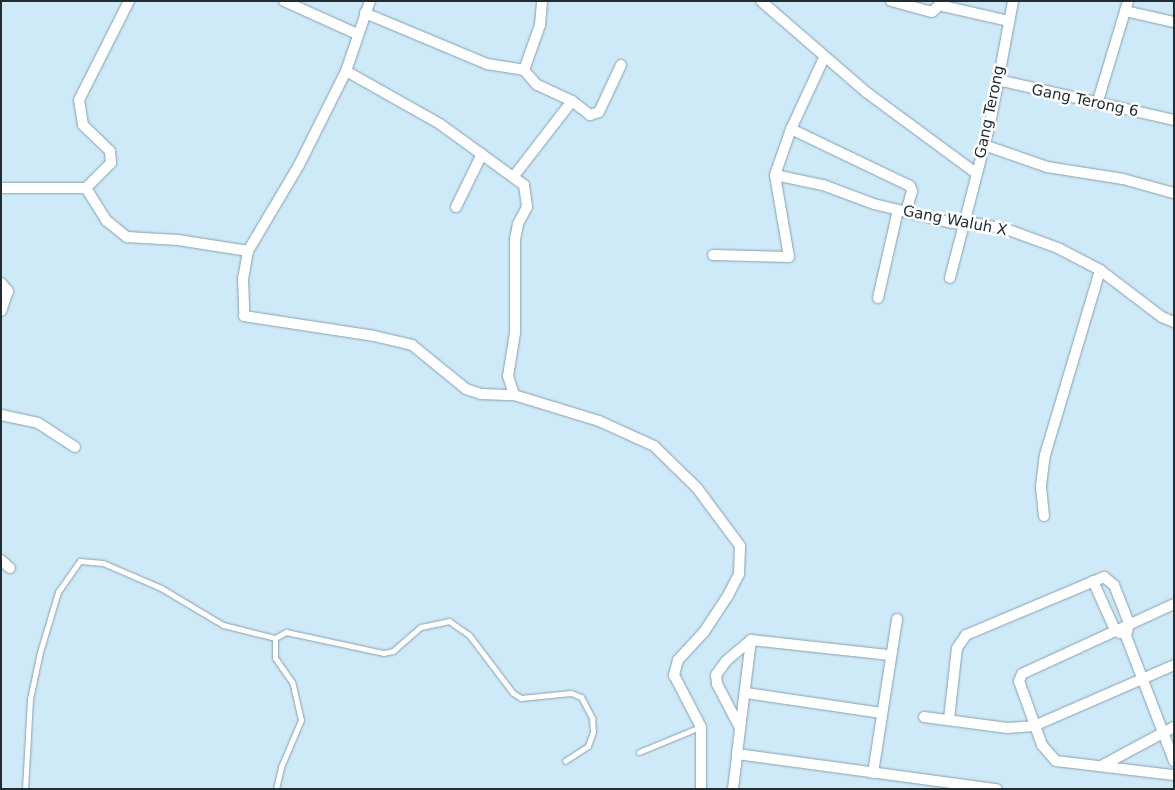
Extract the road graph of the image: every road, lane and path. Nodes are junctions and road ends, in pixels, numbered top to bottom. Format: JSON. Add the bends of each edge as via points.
{"nodes":[{"id":1,"x":128,"y":1,"type":"edge"},
{"id":2,"x":284,"y":1,"type":"edge"},
{"id":3,"x":370,"y":1,"type":"edge"},
{"id":4,"x":542,"y":1,"type":"edge"},
{"id":5,"x":761,"y":1,"type":"edge"},
{"id":6,"x":891,"y":1,"type":"edge"},
{"id":7,"x":1013,"y":1,"type":"edge"},
{"id":8,"x":944,"y":4,"type":"edge"},
{"id":9,"x":1126,"y":6,"type":"edge"},
{"id":10,"x":365,"y":13,"type":"junction"},
{"id":11,"x":1009,"y":21,"type":"junction"},
{"id":12,"x":1174,"y":22,"type":"edge"},
{"id":13,"x":357,"y":34,"type":"junction"},
{"id":14,"x":824,"y":58,"type":"junction"},
{"id":15,"x":621,"y":65,"type":"dead end"},
{"id":16,"x":524,"y":70,"type":"junction"},
{"id":17,"x":346,"y":71,"type":"junction"},
{"id":18,"x":998,"y":80,"type":"junction"},
{"id":19,"x":572,"y":101,"type":"junction"},
{"id":20,"x":1098,"y":104,"type":"junction"},
{"id":21,"x":1174,"y":120,"type":"edge"},
{"id":22,"x":791,"y":129,"type":"junction"},
{"id":23,"x":984,"y":145,"type":"junction"},
{"id":24,"x":482,"y":154,"type":"junction"},
{"id":25,"x":976,"y":173,"type":"junction"},
{"id":26,"x":776,"y":175,"type":"junction"},
{"id":27,"x":514,"y":176,"type":"junction"},
{"id":28,"x":1,"y":188,"type":"edge"},
{"id":29,"x":86,"y":188,"type":"junction"},
{"id":30,"x":1174,"y":193,"type":"edge"},
{"id":31,"x":456,"y":207,"type":"dead end"},
{"id":32,"x":902,"y":211,"type":"junction"},
{"id":33,"x":967,"y":222,"type":"junction"},
{"id":34,"x":248,"y":251,"type":"junction"},
{"id":35,"x":713,"y":255,"type":"dead end"},
{"id":36,"x":1100,"y":270,"type":"junction"},
{"id":37,"x":950,"y":278,"type":"dead end"},
{"id":38,"x":1,"y":283,"type":"edge"},
{"id":39,"x":878,"y":298,"type":"dead end"},
{"id":40,"x":1,"y":311,"type":"edge"},
{"id":41,"x":1174,"y":322,"type":"edge"},
{"id":42,"x":514,"y":395,"type":"junction"},
{"id":43,"x":1,"y":415,"type":"edge"},
{"id":44,"x":75,"y":447,"type":"dead end"},
{"id":45,"x":1044,"y":516,"type":"dead end"},
{"id":46,"x":1,"y":560,"type":"edge"},
{"id":47,"x":10,"y":568,"type":"dead end"},
{"id":48,"x":1093,"y":582,"type":"junction"},
{"id":49,"x":1174,"y":604,"type":"edge"},
{"id":50,"x":897,"y":619,"type":"dead end"},
{"id":51,"x":1129,"y":623,"type":"junction"},
{"id":52,"x":1115,"y":630,"type":"junction"},
{"id":53,"x":1126,"y":636,"type":"junction"},
{"id":54,"x":276,"y":638,"type":"junction"},
{"id":55,"x":751,"y":640,"type":"junction"},
{"id":56,"x":890,"y":655,"type":"junction"},
{"id":57,"x":1174,"y":665,"type":"edge"},
{"id":58,"x":1140,"y":680,"type":"junction"},
{"id":59,"x":746,"y":693,"type":"junction"},
{"id":60,"x":882,"y":713,"type":"junction"},
{"id":61,"x":924,"y":717,"type":"dead end"},
{"id":62,"x":949,"y":720,"type":"junction"},
{"id":63,"x":1034,"y":726,"type":"junction"},
{"id":64,"x":701,"y":727,"type":"junction"},
{"id":65,"x":1174,"y":727,"type":"edge"},
{"id":66,"x":740,"y":728,"type":"junction"},
{"id":67,"x":1162,"y":732,"type":"junction"},
{"id":68,"x":639,"y":752,"type":"dead end"},
{"id":69,"x":737,"y":754,"type":"junction"},
{"id":70,"x":565,"y":761,"type":"dead end"},
{"id":71,"x":1174,"y":761,"type":"edge"},
{"id":72,"x":1103,"y":765,"type":"junction"},
{"id":73,"x":873,"y":773,"type":"junction"},
{"id":74,"x":1174,"y":775,"type":"edge"},
{"id":75,"x":25,"y":789,"type":"edge"},
{"id":76,"x":276,"y":789,"type":"edge"},
{"id":77,"x":701,"y":789,"type":"edge"},
{"id":78,"x":732,"y":789,"type":"edge"},
{"id":79,"x":996,"y":789,"type":"edge"}],
"edges":[{"from":1,"to":29,"type":"street","via":[[79,100],[83,125],[110,151],[113,159]]},
{"from":2,"to":13,"type":"street"},
{"from":3,"to":10,"type":"street"},
{"from":4,"to":16,"type":"street","via":[[540,25]]},
{"from":5,"to":14,"type":"street"},
{"from":6,"to":8,"type":"street","via":[[922,12],[932,12]]},
{"from":7,"to":11,"type":"street","name":"Gang Terong"},
{"from":8,"to":11,"type":"street"},
{"from":9,"to":12,"type":"street"},
{"from":9,"to":20,"type":"street"},
{"from":10,"to":13,"type":"street"},
{"from":10,"to":16,"type":"street","via":[[487,64]]},
{"from":11,"to":18,"type":"street","name":"Gang Terong"},
{"from":13,"to":17,"type":"street"},
{"from":14,"to":22,"type":"street"},
{"from":14,"to":25,"type":"street"},
{"from":15,"to":19,"type":"street","via":[[600,112],[590,115]]},
{"from":16,"to":19,"type":"street","via":[[538,85]]},
{"from":17,"to":24,"type":"street","via":[[440,124]]},
{"from":17,"to":34,"type":"street","via":[[299,165]]},
{"from":18,"to":20,"type":"street","name":"Gang Terong 6"},
{"from":18,"to":23,"type":"street","name":"Gang Terong"},
{"from":19,"to":27,"type":"street"},
{"from":20,"to":21,"type":"street","name":"Gang Terong 6"},
{"from":22,"to":26,"type":"street"},
{"from":22,"to":32,"type":"street","via":[[910,186],[912,191]]},
{"from":23,"to":25,"type":"street","name":"Gang Terong"},
{"from":23,"to":30,"type":"street","via":[[1047,167],[1123,179]]},
{"from":24,"to":27,"type":"street"},
{"from":24,"to":31,"type":"street"},
{"from":25,"to":33,"type":"street","name":"Gang Terong"},
{"from":26,"to":32,"type":"street","name":"Gang Waluh X","via":[[823,185]]},
{"from":26,"to":35,"type":"street","via":[[789,257]]},
{"from":27,"to":42,"type":"street","via":[[524,185],[527,196],[527,206],[515,239],[514,333],[508,376]]},
{"from":28,"to":29,"type":"street"},
{"from":29,"to":34,"type":"street","via":[[107,221],[128,237],[178,240]]},
{"from":32,"to":33,"type":"street","name":"Gang Waluh X","via":[[952,223]]},
{"from":32,"to":39,"type":"street"},
{"from":33,"to":36,"type":"street","name":"Gang Waluh X","via":[[1006,229],[1058,248]]},
{"from":33,"to":37,"type":"street","name":"Gang Terong"},
{"from":34,"to":42,"type":"street","via":[[243,278],[244,316],[374,336],[412,346],[466,389],[481,394]]},
{"from":36,"to":41,"type":"street","name":"Gang Waluh X"},
{"from":36,"to":45,"type":"street","via":[[1045,455],[1041,486]]},
{"from":38,"to":40,"type":"street","via":[[8,291]]},
{"from":42,"to":64,"type":"street","via":[[599,421],[654,446],[697,488],[736,538],[742,559],[739,574],[704,632],[675,668],[676,683]]},
{"from":43,"to":44,"type":"street","via":[[38,422]]},
{"from":46,"to":47,"type":"street"},
{"from":48,"to":51,"type":"street","via":[[1104,577],[1111,581]]},
{"from":48,"to":52,"type":"street"},
{"from":48,"to":62,"type":"street","via":[[966,635],[957,648]]},
{"from":49,"to":51,"type":"street"},
{"from":50,"to":56,"type":"street"},
{"from":51,"to":52,"type":"street"},
{"from":51,"to":53,"type":"street"},
{"from":52,"to":53,"type":"street"},
{"from":52,"to":63,"type":"street","via":[[1022,674],[1019,681]]},
{"from":53,"to":58,"type":"street"},
{"from":54,"to":70,"type":"lane","via":[[286,632],[383,653],[393,651],[421,627],[449,621],[469,635],[521,698],[572,693],[581,697],[592,718],[592,732],[588,746]]},
{"from":54,"to":75,"type":"lane","via":[[223,625],[162,588],[103,563],[80,561],[58,592],[40,652],[30,699]]},
{"from":54,"to":76,"type":"lane","via":[[275,658],[292,682],[302,720],[281,767]]},
{"from":55,"to":56,"type":"street"},
{"from":55,"to":59,"type":"street"},
{"from":55,"to":66,"type":"street","via":[[726,661],[716,675],[717,684]]},
{"from":56,"to":60,"type":"street"},
{"from":57,"to":58,"type":"street"},
{"from":58,"to":63,"type":"street"},
{"from":58,"to":67,"type":"street"},
{"from":59,"to":60,"type":"street"},
{"from":59,"to":66,"type":"street"},
{"from":60,"to":73,"type":"street"},
{"from":61,"to":62,"type":"street"},
{"from":62,"to":63,"type":"street","via":[[1007,728]]},
{"from":63,"to":72,"type":"street","via":[[1047,753],[1056,761]]},
{"from":64,"to":68,"type":"lane"},
{"from":64,"to":77,"type":"street"},
{"from":65,"to":67,"type":"street"},
{"from":66,"to":69,"type":"street"},
{"from":67,"to":71,"type":"street"},
{"from":67,"to":72,"type":"street"},
{"from":69,"to":73,"type":"street"},
{"from":69,"to":78,"type":"street"},
{"from":72,"to":74,"type":"street"},
{"from":73,"to":79,"type":"street"}]}
